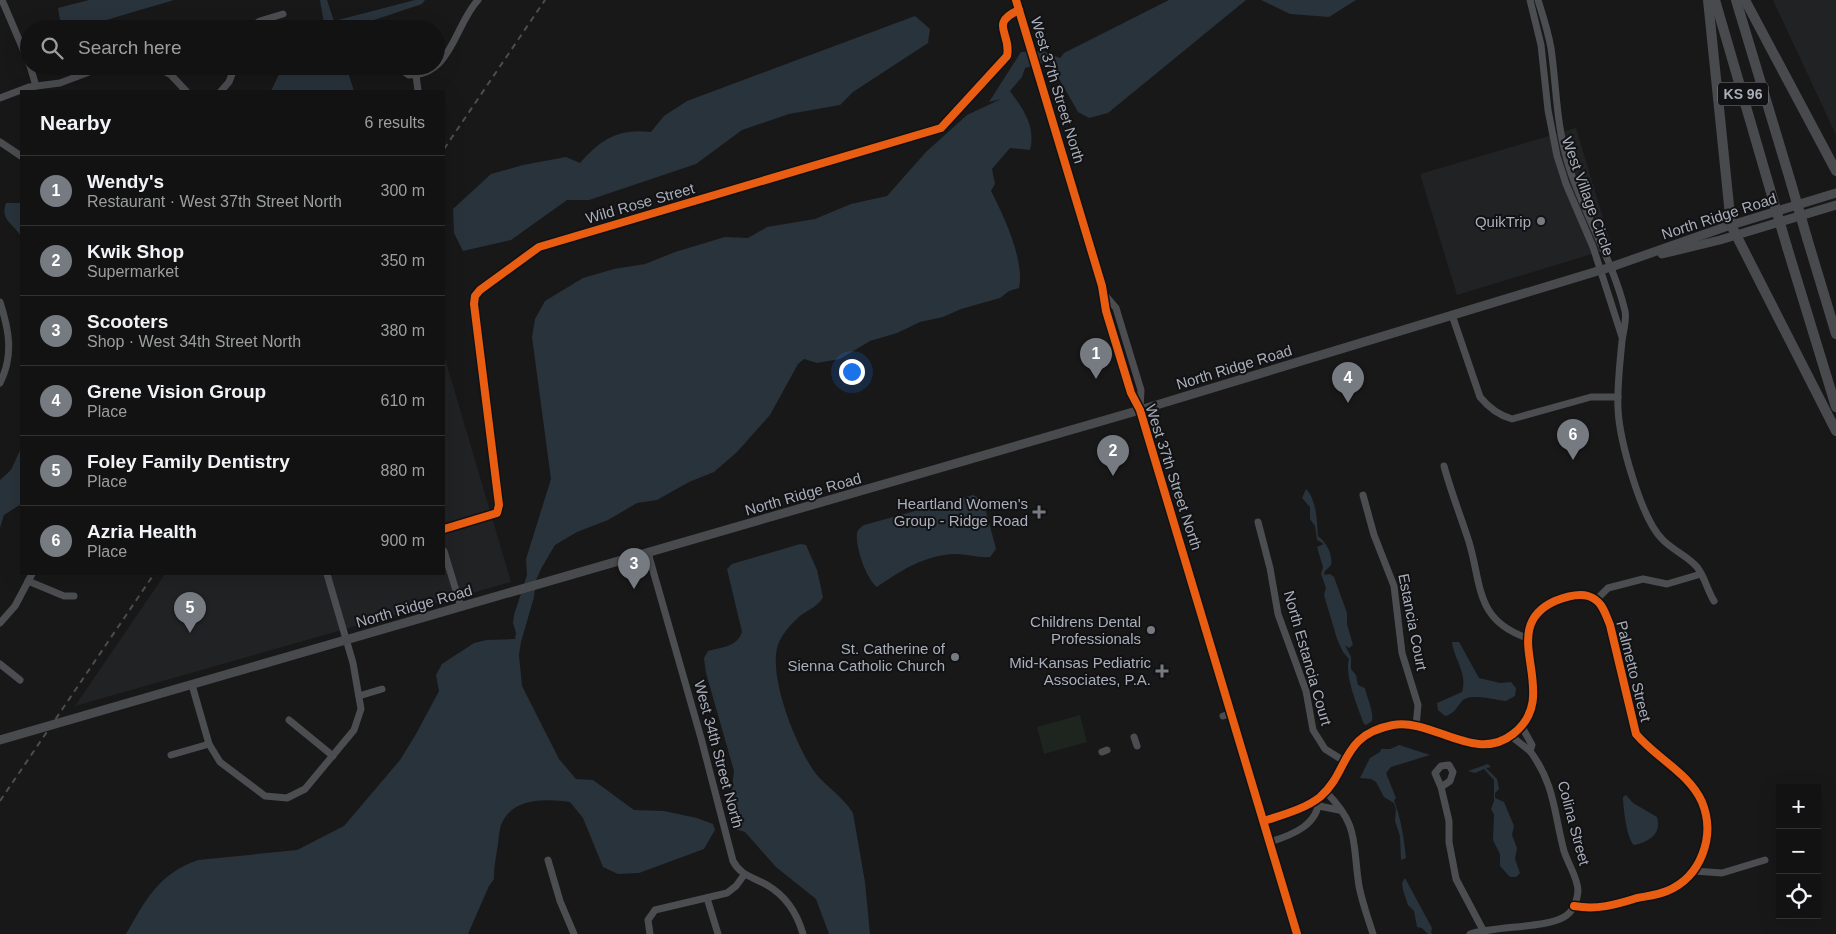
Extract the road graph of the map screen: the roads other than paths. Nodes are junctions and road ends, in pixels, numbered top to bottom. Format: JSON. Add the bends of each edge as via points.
{"nodes":[{"id":1,"x":2,"y":0,"type":"edge"},
{"id":2,"x":478,"y":0,"type":"edge"},
{"id":3,"x":1016,"y":0,"type":"edge"},
{"id":4,"x":1530,"y":0,"type":"edge"},
{"id":5,"x":1538,"y":0,"type":"edge"},
{"id":6,"x":1708,"y":0,"type":"edge"},
{"id":7,"x":1715,"y":0,"type":"edge"},
{"id":8,"x":1736,"y":0,"type":"edge"},
{"id":9,"x":1745,"y":0,"type":"edge"},
{"id":10,"x":1019,"y":10,"type":"junction"},
{"id":11,"x":283,"y":14,"type":"dead end"},
{"id":12,"x":263,"y":20,"type":"edge"},
{"id":13,"x":20,"y":43,"type":"edge"},
{"id":14,"x":445,"y":55,"type":"edge"},
{"id":15,"x":32,"y":75,"type":"edge"},
{"id":16,"x":81,"y":75,"type":"edge"},
{"id":17,"x":172,"y":75,"type":"edge"},
{"id":18,"x":231,"y":75,"type":"edge"},
{"id":19,"x":409,"y":75,"type":"edge"},
{"id":20,"x":416,"y":75,"type":"joint"},
{"id":21,"x":36,"y":86,"type":"junction"},
{"id":22,"x":20,"y":90,"type":"edge"},
{"id":23,"x":21,"y":90,"type":"edge"},
{"id":24,"x":185,"y":90,"type":"edge"},
{"id":25,"x":222,"y":90,"type":"edge"},
{"id":26,"x":418,"y":90,"type":"edge"},
{"id":27,"x":0,"y":98,"type":"edge"},
{"id":28,"x":0,"y":142,"type":"edge"},
{"id":29,"x":20,"y":155,"type":"edge"},
{"id":30,"x":1836,"y":172,"type":"edge"},
{"id":31,"x":1836,"y":193,"type":"edge"},
{"id":32,"x":1836,"y":205,"type":"edge"},
{"id":33,"x":1731,"y":225,"type":"junction"},
{"id":34,"x":1735,"y":236,"type":"junction"},
{"id":35,"x":1611,"y":267,"type":"junction"},
{"id":36,"x":1600,"y":270,"type":"junction"},
{"id":37,"x":0,"y":302,"type":"edge"},
{"id":38,"x":1452,"y":314,"type":"junction"},
{"id":39,"x":1836,"y":334,"type":"edge"},
{"id":40,"x":1622,"y":339,"type":"junction"},
{"id":41,"x":0,"y":383,"type":"edge"},
{"id":42,"x":1618,"y":397,"type":"junction"},
{"id":43,"x":1836,"y":407,"type":"edge"},
{"id":44,"x":1140,"y":410,"type":"junction"},
{"id":45,"x":1836,"y":431,"type":"edge"},
{"id":46,"x":1444,"y":466,"type":"dead end"},
{"id":47,"x":1363,"y":496,"type":"dead end"},
{"id":48,"x":1258,"y":522,"type":"dead end"},
{"id":49,"x":445,"y":529,"type":"edge"},
{"id":50,"x":648,"y":553,"type":"junction"},
{"id":51,"x":445,"y":554,"type":"edge"},
{"id":52,"x":1701,"y":574,"type":"junction"},
{"id":53,"x":31,"y":575,"type":"edge"},
{"id":54,"x":327,"y":575,"type":"edge"},
{"id":55,"x":28,"y":581,"type":"junction"},
{"id":56,"x":74,"y":596,"type":"dead end"},
{"id":57,"x":1596,"y":600,"type":"junction"},
{"id":58,"x":1714,"y":601,"type":"dead end"},
{"id":59,"x":460,"y":607,"type":"junction"},
{"id":60,"x":0,"y":623,"type":"edge"},
{"id":61,"x":1527,"y":638,"type":"junction"},
{"id":62,"x":346,"y":640,"type":"junction"},
{"id":63,"x":0,"y":664,"type":"edge"},
{"id":64,"x":20,"y":680,"type":"dead end"},
{"id":65,"x":192,"y":685,"type":"junction"},
{"id":66,"x":382,"y":689,"type":"dead end"},
{"id":67,"x":359,"y":696,"type":"junction"},
{"id":68,"x":1233,"y":713,"type":"junction"},
{"id":69,"x":1223,"y":716,"type":"dead end"},
{"id":70,"x":289,"y":720,"type":"dead end"},
{"id":71,"x":1416,"y":726,"type":"junction"},
{"id":72,"x":1522,"y":727,"type":"junction"},
{"id":73,"x":1512,"y":736,"type":"junction"},
{"id":74,"x":1134,"y":737,"type":"dead end"},
{"id":75,"x":0,"y":740,"type":"edge"},
{"id":76,"x":209,"y":744,"type":"junction"},
{"id":77,"x":1137,"y":746,"type":"dead end"},
{"id":78,"x":1530,"y":751,"type":"junction"},
{"id":79,"x":171,"y":755,"type":"dead end"},
{"id":80,"x":333,"y":756,"type":"junction"},
{"id":81,"x":1344,"y":761,"type":"junction"},
{"id":82,"x":1441,"y":787,"type":"dead end"},
{"id":83,"x":1325,"y":791,"type":"junction"},
{"id":84,"x":1318,"y":798,"type":"junction"},
{"id":85,"x":1319,"y":806,"type":"junction"},
{"id":86,"x":1339,"y":810,"type":"junction"},
{"id":87,"x":1264,"y":821,"type":"junction"},
{"id":88,"x":1270,"y":842,"type":"junction"},
{"id":89,"x":548,"y":860,"type":"dead end"},
{"id":90,"x":1765,"y":860,"type":"dead end"},
{"id":91,"x":1694,"y":870,"type":"junction"},
{"id":92,"x":744,"y":875,"type":"junction"},
{"id":93,"x":707,"y":898,"type":"junction"},
{"id":94,"x":1574,"y":906,"type":"junction"},
{"id":95,"x":1482,"y":930,"type":"junction"},
{"id":96,"x":574,"y":934,"type":"edge"},
{"id":97,"x":650,"y":934,"type":"edge"},
{"id":98,"x":718,"y":934,"type":"edge"},
{"id":99,"x":803,"y":934,"type":"edge"},
{"id":100,"x":1297,"y":934,"type":"edge"},
{"id":101,"x":1373,"y":934,"type":"edge"},
{"id":102,"x":1470,"y":934,"type":"edge"}],
"edges":[{"from":1,"to":13,"type":"street"},
{"from":2,"to":14,"type":"street","via":[[465,16]]},
{"from":3,"to":10,"type":"street","name":"West 37th Street North"},
{"from":4,"to":36,"type":"street","name":"West Village Circle","via":[[1542,51],[1553,140]]},
{"from":5,"to":35,"type":"street","name":"West Village Circle","via":[[1550,45],[1554,97],[1565,151],[1579,194]]},
{"from":6,"to":33,"type":"highway"},
{"from":7,"to":43,"type":"highway","number":"KS 96","bridge":true},
{"from":8,"to":39,"type":"highway","number":"KS 96","bridge":true},
{"from":9,"to":30,"type":"highway"},
{"from":10,"to":44,"type":"street","name":"West 37th Street North","via":[[1105,295],[1106,311],[1131,393]]},
{"from":10,"to":49,"type":"street","name":"Wild Rose Street","via":[[1004,20],[1002,28],[1009,46],[1007,56],[942,128],[539,247],[480,290],[474,304],[499,505],[497,513]]},
{"from":11,"to":12,"type":"street"},
{"from":15,"to":21,"type":"street"},
{"from":16,"to":21,"type":"street","via":[[60,83]]},
{"from":17,"to":24,"type":"street"},
{"from":18,"to":25,"type":"street"},
{"from":19,"to":20,"type":"street"},
{"from":20,"to":26,"type":"street"},
{"from":21,"to":23,"type":"street"},
{"from":22,"to":27,"type":"street"},
{"from":28,"to":29,"type":"street"},
{"from":31,"to":33,"type":"main road","name":"North Ridge Road"},
{"from":32,"to":34,"type":"main road","name":"North Ridge Road"},
{"from":33,"to":34,"type":"highway"},
{"from":33,"to":35,"type":"main road","name":"North Ridge Road"},
{"from":34,"to":35,"type":"main road","name":"North Ridge Road"},
{"from":34,"to":45,"type":"highway"},
{"from":35,"to":36,"type":"main road","name":"North Ridge Road"},
{"from":35,"to":40,"type":"street","name":"West Village Circle","via":[[1626,313]]},
{"from":36,"to":38,"type":"main road","name":"North Ridge Road"},
{"from":36,"to":40,"type":"street","name":"West Village Circle"},
{"from":37,"to":41,"type":"street","via":[[10,353]]},
{"from":38,"to":42,"type":"street","via":[[1480,397],[1501,416],[1512,419],[1591,397]]},
{"from":38,"to":44,"type":"main road","name":"North Ridge Road"},
{"from":40,"to":42,"type":"street","name":"West Village Circle"},
{"from":42,"to":52,"type":"street","name":"West Village Circle","via":[[1620,429],[1649,521],[1662,539]]},
{"from":44,"to":50,"type":"main road","name":"North Ridge Road"},
{"from":44,"to":68,"type":"street","name":"West 37th Street North"},
{"from":46,"to":61,"type":"street","via":[[1470,547],[1478,591],[1500,623]]},
{"from":47,"to":71,"type":"street","name":"Estancia Court","via":[[1394,586],[1402,653],[1418,705]]},
{"from":48,"to":81,"type":"street","name":"North Estancia Court","via":[[1278,614],[1306,691],[1313,730],[1325,749]]},
{"from":50,"to":59,"type":"main road","name":"North Ridge Road"},
{"from":50,"to":92,"type":"street","name":"West 34th Street North","via":[[733,861]]},
{"from":51,"to":59,"type":"street"},
{"from":52,"to":57,"type":"street","via":[[1667,584],[1643,579],[1608,588]]},
{"from":52,"to":58,"type":"street","name":"West Village Circle"},
{"from":53,"to":55,"type":"street"},
{"from":54,"to":62,"type":"street"},
{"from":55,"to":56,"type":"street","via":[[64,596]]},
{"from":55,"to":60,"type":"street","via":[[15,606]]},
{"from":57,"to":61,"type":"street","via":[[1572,595],[1552,603],[1535,618]]},
{"from":57,"to":91,"type":"street","name":"Palmetto Street","via":[[1610,625],[1636,734],[1691,784],[1702,802],[1707,822],[1706,842]]},
{"from":59,"to":62,"type":"main road","name":"North Ridge Road"},
{"from":61,"to":72,"type":"street","via":[[1534,703]]},
{"from":62,"to":65,"type":"main road","name":"North Ridge Road"},
{"from":62,"to":67,"type":"street"},
{"from":63,"to":64,"type":"street"},
{"from":65,"to":75,"type":"main road","name":"North Ridge Road"},
{"from":65,"to":76,"type":"street"},
{"from":66,"to":67,"type":"street"},
{"from":67,"to":80,"type":"street","via":[[361,709],[357,724]]},
{"from":68,"to":69,"type":"street"},
{"from":68,"to":87,"type":"street","name":"West 37th Street North"},
{"from":70,"to":80,"type":"street"},
{"from":71,"to":73,"type":"street","via":[[1471,744],[1491,743]]},
{"from":71,"to":81,"type":"street","via":[[1400,725],[1376,730],[1361,738]]},
{"from":72,"to":73,"type":"street"},
{"from":72,"to":78,"type":"street","name":"Colina Street","via":[[1532,745]]},
{"from":73,"to":78,"type":"street","name":"Colina Street"},
{"from":74,"to":77,"type":"street"},
{"from":76,"to":79,"type":"street"},
{"from":76,"to":80,"type":"street","via":[[220,762],[259,793],[279,799],[305,790]]},
{"from":78,"to":94,"type":"street","name":"Colina Street","via":[[1550,786],[1561,838],[1577,884]]},
{"from":81,"to":83,"type":"street"},
{"from":82,"to":95,"type":"street","via":[[1456,879]]},
{"from":83,"to":84,"type":"street"},
{"from":83,"to":86,"type":"street"},
{"from":84,"to":85,"type":"street"},
{"from":84,"to":87,"type":"street","via":[[1290,813]]},
{"from":85,"to":86,"type":"street"},
{"from":85,"to":88,"type":"street","via":[[1305,826]]},
{"from":86,"to":101,"type":"street","via":[[1353,831],[1360,887]]},
{"from":87,"to":88,"type":"street","name":"West 37th Street North"},
{"from":88,"to":100,"type":"street","name":"West 37th Street North"},
{"from":89,"to":96,"type":"street"},
{"from":90,"to":91,"type":"street","via":[[1722,873]]},
{"from":91,"to":94,"type":"street","via":[[1666,892],[1603,908]]},
{"from":92,"to":93,"type":"street","via":[[732,890]]},
{"from":92,"to":99,"type":"street","via":[[784,898]]},
{"from":93,"to":97,"type":"street","via":[[656,910],[648,920]]},
{"from":93,"to":98,"type":"street"},
{"from":94,"to":95,"type":"street","via":[[1567,915],[1554,921]]},
{"from":95,"to":102,"type":"street"}]}
